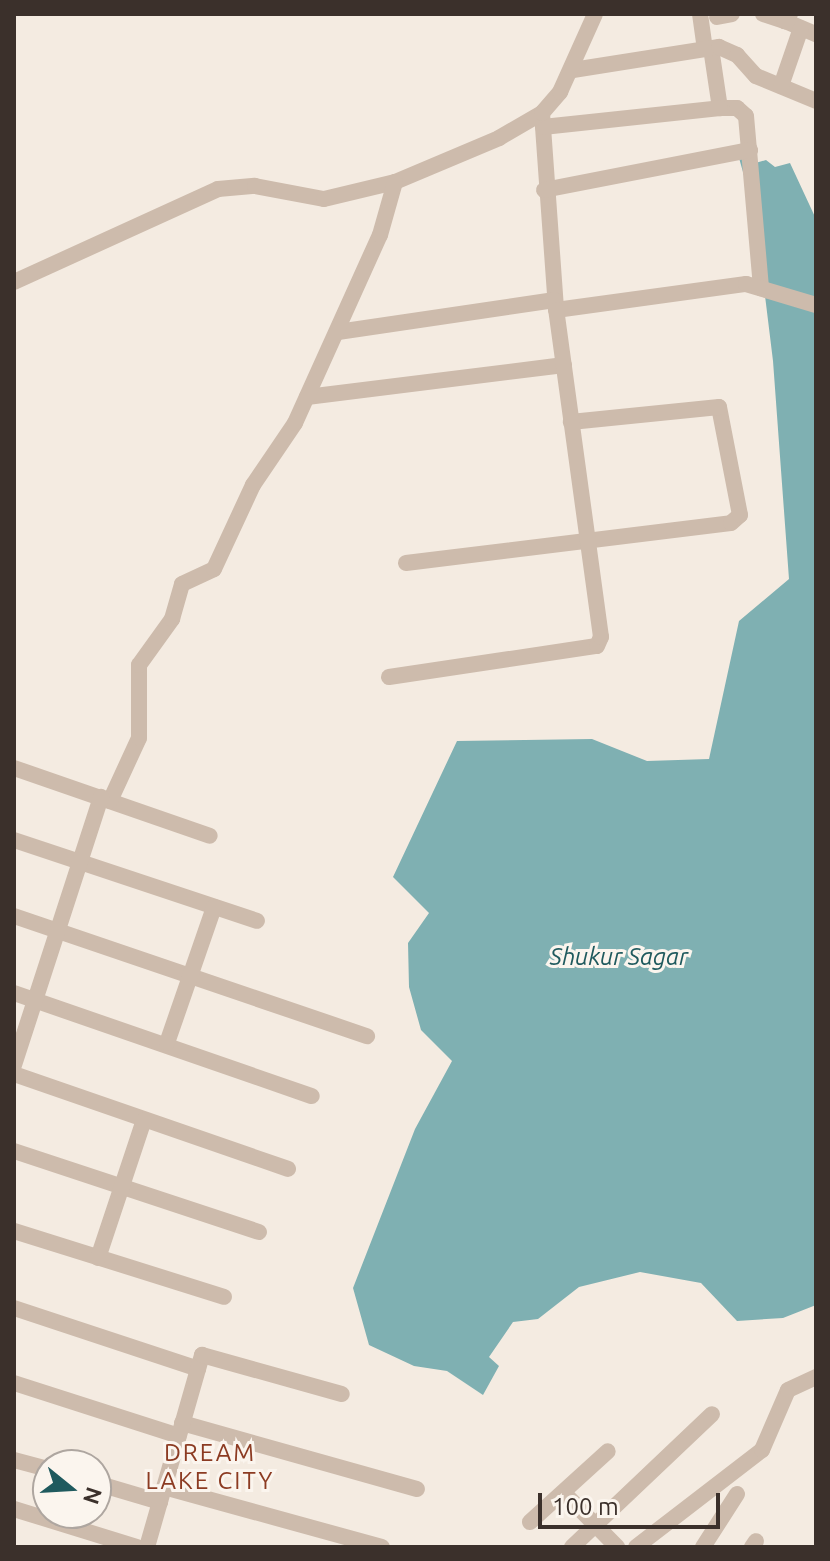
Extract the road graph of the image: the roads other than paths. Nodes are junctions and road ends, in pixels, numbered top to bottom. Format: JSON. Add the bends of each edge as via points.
{"nodes":[{"id":1,"x":595,"y":14,"type":"edge"},
{"id":2,"x":763,"y":14,"type":"edge"},
{"id":3,"x":716,"y":15,"type":"edge"},
{"id":4,"x":787,"y":18,"type":"edge"},
{"id":5,"x":808,"y":31,"type":"edge"},
{"id":6,"x":708,"y":48,"type":"junction"},
{"id":7,"x":573,"y":70,"type":"junction"},
{"id":8,"x":781,"y":86,"type":"junction"},
{"id":9,"x":816,"y":101,"type":"edge"},
{"id":10,"x":720,"y":108,"type":"junction"},
{"id":11,"x":542,"y":120,"type":"junction"},
{"id":12,"x":750,"y":150,"type":"junction"},
{"id":13,"x":395,"y":182,"type":"junction"},
{"id":14,"x":544,"y":190,"type":"junction"},
{"id":15,"x":14,"y":282,"type":"edge"},
{"id":16,"x":761,"y":288,"type":"junction"},
{"id":17,"x":556,"y":305,"type":"junction"},
{"id":18,"x":816,"y":305,"type":"edge"},
{"id":19,"x":338,"y":332,"type":"junction"},
{"id":20,"x":564,"y":365,"type":"junction"},
{"id":21,"x":307,"y":397,"type":"junction"},
{"id":22,"x":571,"y":422,"type":"junction"},
{"id":23,"x":587,"y":541,"type":"junction"},
{"id":24,"x":406,"y":563,"type":"dead end"},
{"id":25,"x":389,"y":677,"type":"dead end"},
{"id":26,"x":14,"y":768,"type":"edge"},
{"id":27,"x":106,"y":799,"type":"junction"},
{"id":28,"x":210,"y":836,"type":"dead end"},
{"id":29,"x":14,"y":840,"type":"edge"},
{"id":30,"x":80,"y":862,"type":"junction"},
{"id":31,"x":214,"y":907,"type":"junction"},
{"id":32,"x":14,"y":916,"type":"edge"},
{"id":33,"x":257,"y":921,"type":"dead end"},
{"id":34,"x":58,"y":931,"type":"junction"},
{"id":35,"x":189,"y":975,"type":"junction"},
{"id":36,"x":14,"y":993,"type":"edge"},
{"id":37,"x":35,"y":1000,"type":"junction"},
{"id":38,"x":367,"y":1036,"type":"dead end"},
{"id":39,"x":167,"y":1043,"type":"junction"},
{"id":40,"x":14,"y":1065,"type":"edge"},
{"id":41,"x":14,"y":1074,"type":"edge"},
{"id":42,"x":312,"y":1096,"type":"dead end"},
{"id":43,"x":144,"y":1120,"type":"junction"},
{"id":44,"x":14,"y":1151,"type":"edge"},
{"id":45,"x":288,"y":1169,"type":"dead end"},
{"id":46,"x":121,"y":1187,"type":"junction"},
{"id":47,"x":14,"y":1231,"type":"edge"},
{"id":48,"x":259,"y":1232,"type":"dead end"},
{"id":49,"x":98,"y":1258,"type":"junction"},
{"id":50,"x":224,"y":1297,"type":"dead end"},
{"id":51,"x":14,"y":1308,"type":"edge"},
{"id":52,"x":198,"y":1369,"type":"junction"},
{"id":53,"x":816,"y":1377,"type":"edge"},
{"id":54,"x":14,"y":1383,"type":"edge"},
{"id":55,"x":342,"y":1394,"type":"dead end"},
{"id":56,"x":712,"y":1414,"type":"dead end"},
{"id":57,"x":180,"y":1429,"type":"junction"},
{"id":58,"x":608,"y":1451,"type":"dead end"},
{"id":59,"x":112,"y":1486,"type":"edge"},
{"id":60,"x":417,"y":1489,"type":"dead end"},
{"id":61,"x":564,"y":1493,"type":"junction"},
{"id":62,"x":162,"y":1494,"type":"junction"},
{"id":63,"x":737,"y":1494,"type":"dead end"},
{"id":64,"x":14,"y":1509,"type":"edge"},
{"id":65,"x":530,"y":1522,"type":"dead end"},
{"id":66,"x":594,"y":1524,"type":"junction"},
{"id":67,"x":137,"y":1547,"type":"edge"},
{"id":68,"x":147,"y":1547,"type":"edge"},
{"id":69,"x":382,"y":1547,"type":"edge"},
{"id":70,"x":572,"y":1547,"type":"edge"},
{"id":71,"x":617,"y":1547,"type":"edge"},
{"id":72,"x":636,"y":1547,"type":"edge"},
{"id":73,"x":703,"y":1547,"type":"edge"}],
"edges":[{"from":1,"to":7,"type":"street"},
{"from":2,"to":4,"type":"street"},
{"from":3,"to":6,"type":"street"},
{"from":4,"to":5,"type":"street"},
{"from":5,"to":8,"type":"street"},
{"from":6,"to":7,"type":"street"},
{"from":6,"to":8,"type":"street","via":[[727,49],[756,76]]},
{"from":6,"to":10,"type":"street"},
{"from":7,"to":11,"type":"street"},
{"from":8,"to":9,"type":"street"},
{"from":10,"to":11,"type":"street"},
{"from":10,"to":12,"type":"street","via":[[743,111]]},
{"from":11,"to":13,"type":"street"},
{"from":11,"to":14,"type":"street"},
{"from":12,"to":14,"type":"street"},
{"from":12,"to":16,"type":"street"},
{"from":13,"to":15,"type":"street","via":[[324,199],[255,186],[218,189]]},
{"from":13,"to":19,"type":"street","via":[[380,235]]},
{"from":14,"to":17,"type":"street"},
{"from":16,"to":17,"type":"street","via":[[746,284]]},
{"from":16,"to":18,"type":"street"},
{"from":17,"to":19,"type":"street"},
{"from":17,"to":20,"type":"street"},
{"from":19,"to":21,"type":"street"},
{"from":20,"to":21,"type":"street"},
{"from":20,"to":22,"type":"street"},
{"from":21,"to":27,"type":"street","via":[[253,485],[214,569],[182,584],[172,619],[139,665],[139,738]]},
{"from":22,"to":23,"type":"street"},
{"from":22,"to":23,"type":"street","via":[[719,407],[742,507],[731,523]]},
{"from":23,"to":24,"type":"street"},
{"from":23,"to":25,"type":"street","via":[[601,637],[597,646]]},
{"from":26,"to":27,"type":"street"},
{"from":27,"to":28,"type":"street"},
{"from":27,"to":30,"type":"street"},
{"from":29,"to":30,"type":"street"},
{"from":30,"to":31,"type":"street"},
{"from":30,"to":34,"type":"street"},
{"from":31,"to":33,"type":"street"},
{"from":31,"to":35,"type":"street"},
{"from":32,"to":34,"type":"street"},
{"from":34,"to":35,"type":"street"},
{"from":34,"to":37,"type":"street"},
{"from":35,"to":38,"type":"street"},
{"from":35,"to":39,"type":"street"},
{"from":36,"to":37,"type":"street"},
{"from":37,"to":39,"type":"street"},
{"from":37,"to":40,"type":"street"},
{"from":39,"to":42,"type":"street"},
{"from":41,"to":43,"type":"street"},
{"from":43,"to":45,"type":"street"},
{"from":43,"to":46,"type":"street"},
{"from":44,"to":46,"type":"street"},
{"from":46,"to":48,"type":"street"},
{"from":46,"to":49,"type":"street"},
{"from":47,"to":49,"type":"street"},
{"from":49,"to":50,"type":"street"},
{"from":51,"to":52,"type":"street"},
{"from":52,"to":55,"type":"street","via":[[202,1355]]},
{"from":52,"to":57,"type":"street"},
{"from":53,"to":72,"type":"street","via":[[788,1390],[762,1450]]},
{"from":54,"to":57,"type":"street"},
{"from":56,"to":66,"type":"street"},
{"from":57,"to":60,"type":"street"},
{"from":57,"to":62,"type":"street"},
{"from":58,"to":61,"type":"street"},
{"from":59,"to":62,"type":"street"},
{"from":61,"to":65,"type":"street"},
{"from":61,"to":66,"type":"street"},
{"from":62,"to":68,"type":"street"},
{"from":62,"to":69,"type":"street"},
{"from":63,"to":73,"type":"street"},
{"from":64,"to":67,"type":"street"},
{"from":66,"to":70,"type":"street"},
{"from":66,"to":71,"type":"street"}]}
